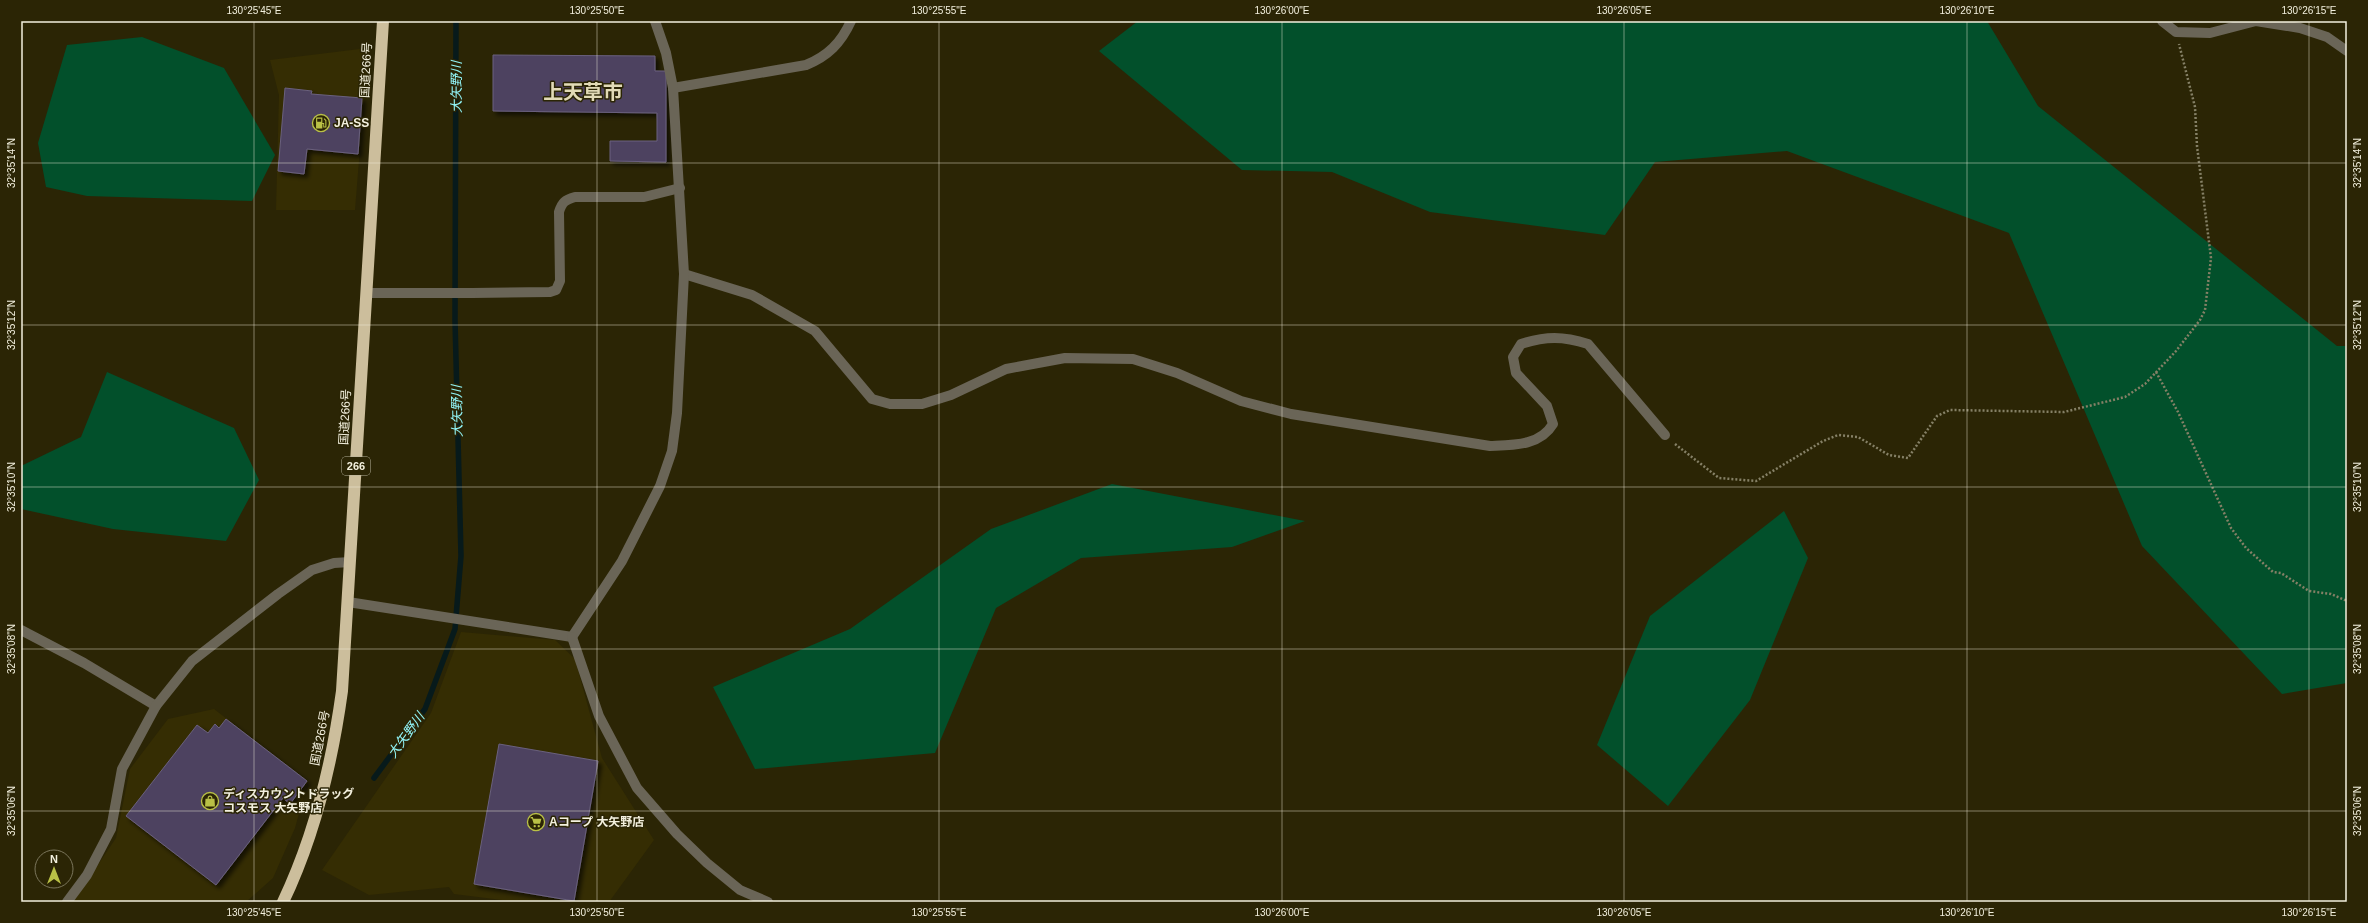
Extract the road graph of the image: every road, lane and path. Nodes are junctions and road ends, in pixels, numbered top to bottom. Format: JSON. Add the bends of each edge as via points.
{"nodes":[{"id":1,"x":383,"y":21,"type":"edge"},
{"id":2,"x":655,"y":21,"type":"edge"},
{"id":3,"x":851,"y":21,"type":"edge"},
{"id":4,"x":2162,"y":21,"type":"edge"},
{"id":5,"x":2176,"y":32,"type":"junction"},
{"id":6,"x":2347,"y":51,"type":"edge"},
{"id":7,"x":673,"y":88,"type":"junction"},
{"id":8,"x":680,"y":188,"type":"junction"},
{"id":9,"x":684,"y":274,"type":"junction"},
{"id":10,"x":367,"y":293,"type":"junction"},
{"id":11,"x":2156,"y":372,"type":"junction"},
{"id":12,"x":1665,"y":435,"type":"joint"},
{"id":13,"x":350,"y":562,"type":"junction"},
{"id":14,"x":2347,"y":601,"type":"edge"},
{"id":15,"x":348,"y":602,"type":"junction"},
{"id":16,"x":21,"y":630,"type":"edge"},
{"id":17,"x":572,"y":637,"type":"junction"},
{"id":18,"x":156,"y":706,"type":"junction"},
{"id":19,"x":67,"y":902,"type":"edge"},
{"id":20,"x":284,"y":902,"type":"edge"},
{"id":21,"x":768,"y":902,"type":"edge"}],
"edges":[{"from":1,"to":10,"type":"highway","name":"国道266号","number":"266"},
{"from":2,"to":7,"type":"street","via":[[666,53]]},
{"from":3,"to":7,"type":"street","via":[[837,46],[822,58],[806,65]]},
{"from":4,"to":5,"type":"street"},
{"from":5,"to":6,"type":"street","via":[[2210,33],[2256,21],[2300,28],[2327,37]]},
{"from":5,"to":11,"type":"path","via":[[2195,107],[2196,146],[2211,258],[2205,310],[2200,320]]},
{"from":7,"to":8,"type":"street"},
{"from":8,"to":9,"type":"street"},
{"from":8,"to":10,"type":"street","via":[[644,197],[566,199],[560,212],[560,281],[556,290]]},
{"from":9,"to":12,"type":"street","via":[[752,295],[815,331],[872,399],[890,404],[922,404],[951,395],[1006,369],[1065,358],[1133,359],[1177,373],[1241,401],[1291,414],[1490,446],[1523,445],[1547,434],[1553,424],[1547,406],[1516,373],[1513,357],[1521,344],[1544,337],[1588,344]]},
{"from":9,"to":17,"type":"street","via":[[677,414],[672,451],[660,486],[622,561]]},
{"from":10,"to":13,"type":"highway","name":"国道266号","number":"266"},
{"from":11,"to":12,"type":"path","via":[[2144,384],[2124,397],[2064,412],[1950,410],[1937,416],[1908,458],[1889,454],[1858,437],[1838,435],[1823,440],[1756,481],[1719,478]]},
{"from":11,"to":14,"type":"path","via":[[2178,412],[2231,528],[2246,548],[2272,572],[2281,572],[2308,591],[2331,594]]},
{"from":13,"to":15,"type":"highway","name":"国道266号","number":"266"},
{"from":13,"to":18,"type":"street","via":[[334,563],[312,570],[278,594],[192,661]]},
{"from":15,"to":17,"type":"street"},
{"from":15,"to":20,"type":"highway","name":"国道266号","number":"266","via":[[342,691],[334,745],[311,833]]},
{"from":16,"to":18,"type":"street","via":[[84,663]]},
{"from":17,"to":21,"type":"street","via":[[599,716],[637,788],[677,834],[707,863],[740,890]]},
{"from":18,"to":19,"type":"street","via":[[122,769],[111,829],[87,875]]}]}
